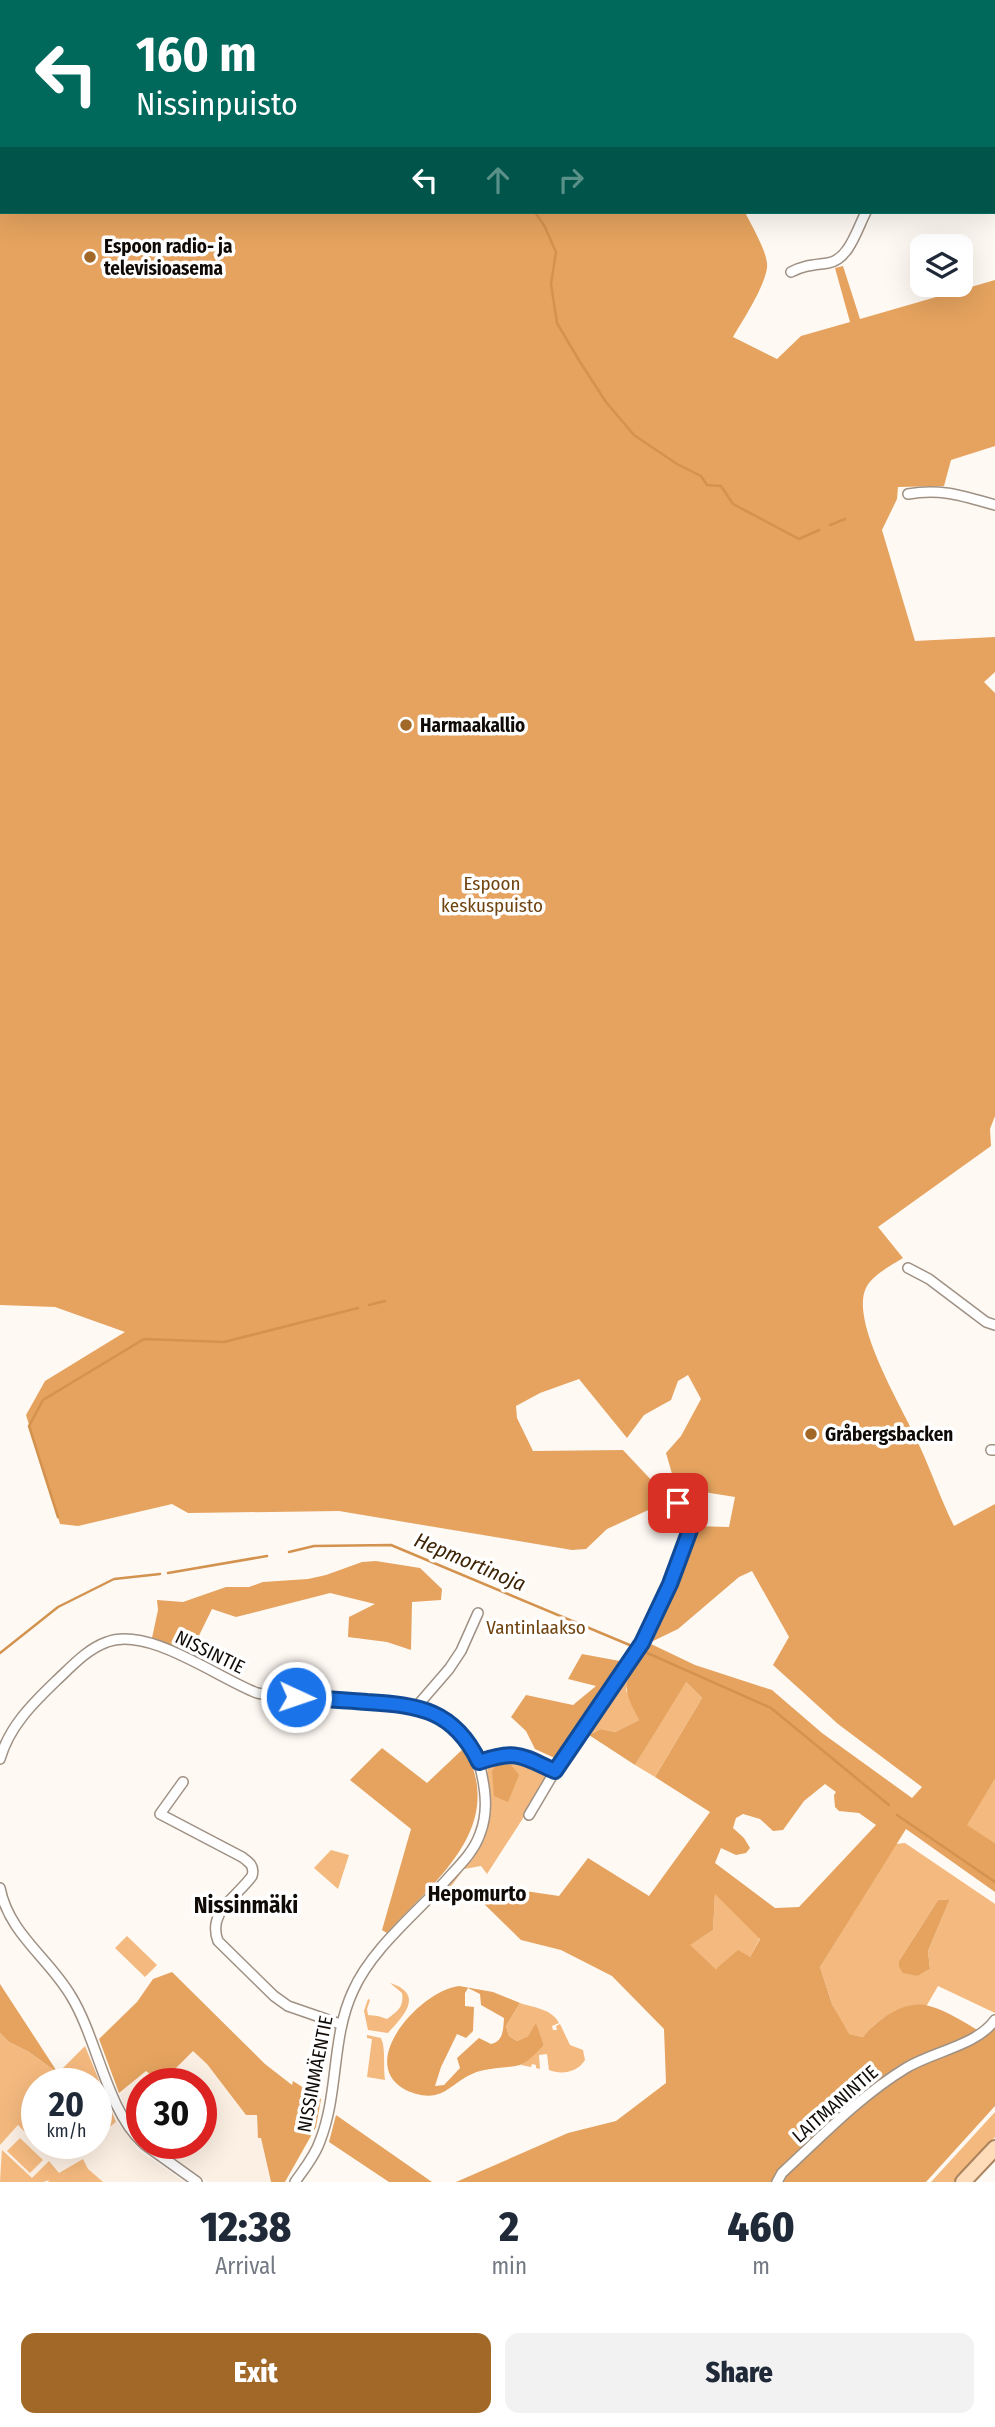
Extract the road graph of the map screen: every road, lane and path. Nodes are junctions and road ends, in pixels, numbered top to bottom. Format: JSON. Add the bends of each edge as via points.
{"nodes":[{"id":1,"x":865,"y":214,"type":"edge"},
{"id":2,"x":791,"y":272,"type":"dead end"},
{"id":3,"x":908,"y":494,"type":"dead end"},
{"id":4,"x":995,"y":505,"type":"edge"},
{"id":5,"x":908,"y":1268,"type":"dead end"},
{"id":6,"x":995,"y":1325,"type":"edge"},
{"id":7,"x":678,"y":1503,"type":"dead end"},
{"id":8,"x":478,"y":1613,"type":"dead end"},
{"id":9,"x":417,"y":1706,"type":"junction"},
{"id":10,"x":0,"y":1759,"type":"edge"},
{"id":11,"x":479,"y":1762,"type":"junction"},
{"id":12,"x":555,"y":1771,"type":"junction"},
{"id":13,"x":183,"y":1782,"type":"dead end"},
{"id":14,"x":530,"y":1815,"type":"dead end"},
{"id":15,"x":0,"y":1888,"type":"edge"},
{"id":16,"x":995,"y":2020,"type":"edge"},
{"id":17,"x":341,"y":2024,"type":"junction"},
{"id":18,"x":126,"y":2121,"type":"edge"},
{"id":19,"x":995,"y":2148,"type":"edge"},
{"id":20,"x":165,"y":2159,"type":"edge"},
{"id":21,"x":197,"y":2182,"type":"edge"},
{"id":22,"x":295,"y":2182,"type":"edge"},
{"id":23,"x":777,"y":2182,"type":"edge"},
{"id":24,"x":963,"y":2182,"type":"edge"}],
"edges":[{"from":1,"to":2,"type":"street","via":[[837,260]]},
{"from":3,"to":4,"type":"street","via":[[949,492]]},
{"from":5,"to":6,"type":"street"},
{"from":7,"to":12,"type":"street","via":[[690,1530],[670,1584],[642,1643]]},
{"from":8,"to":9,"type":"street","via":[[461,1651]]},
{"from":9,"to":10,"type":"street","name":"NISSINTIE","via":[[257,1693],[150,1642],[120,1638],[92,1649],[50,1686],[12,1728]]},
{"from":9,"to":11,"type":"street","name":"NISSINTIE","via":[[447,1721]]},
{"from":11,"to":12,"type":"street","via":[[518,1755]]},
{"from":11,"to":17,"type":"street","name":"NISSINMÄENTIE","via":[[486,1801],[479,1836],[460,1865],[363,1973]]},
{"from":12,"to":14,"type":"street"},
{"from":13,"to":17,"type":"street","via":[[160,1814],[242,1857],[253,1869],[217,1916],[214,1931],[218,1941],[288,2006]]},
{"from":15,"to":18,"type":"street","via":[[18,1930],[83,2016]]},
{"from":16,"to":23,"type":"street","name":"LAITMANINTIE","via":[[983,2033],[926,2057],[868,2094]]},
{"from":17,"to":22,"type":"street","name":"NISSINMÄENTIE","via":[[327,2120],[320,2143]]},
{"from":19,"to":24,"type":"main road"},
{"from":20,"to":21,"type":"street"}]}
